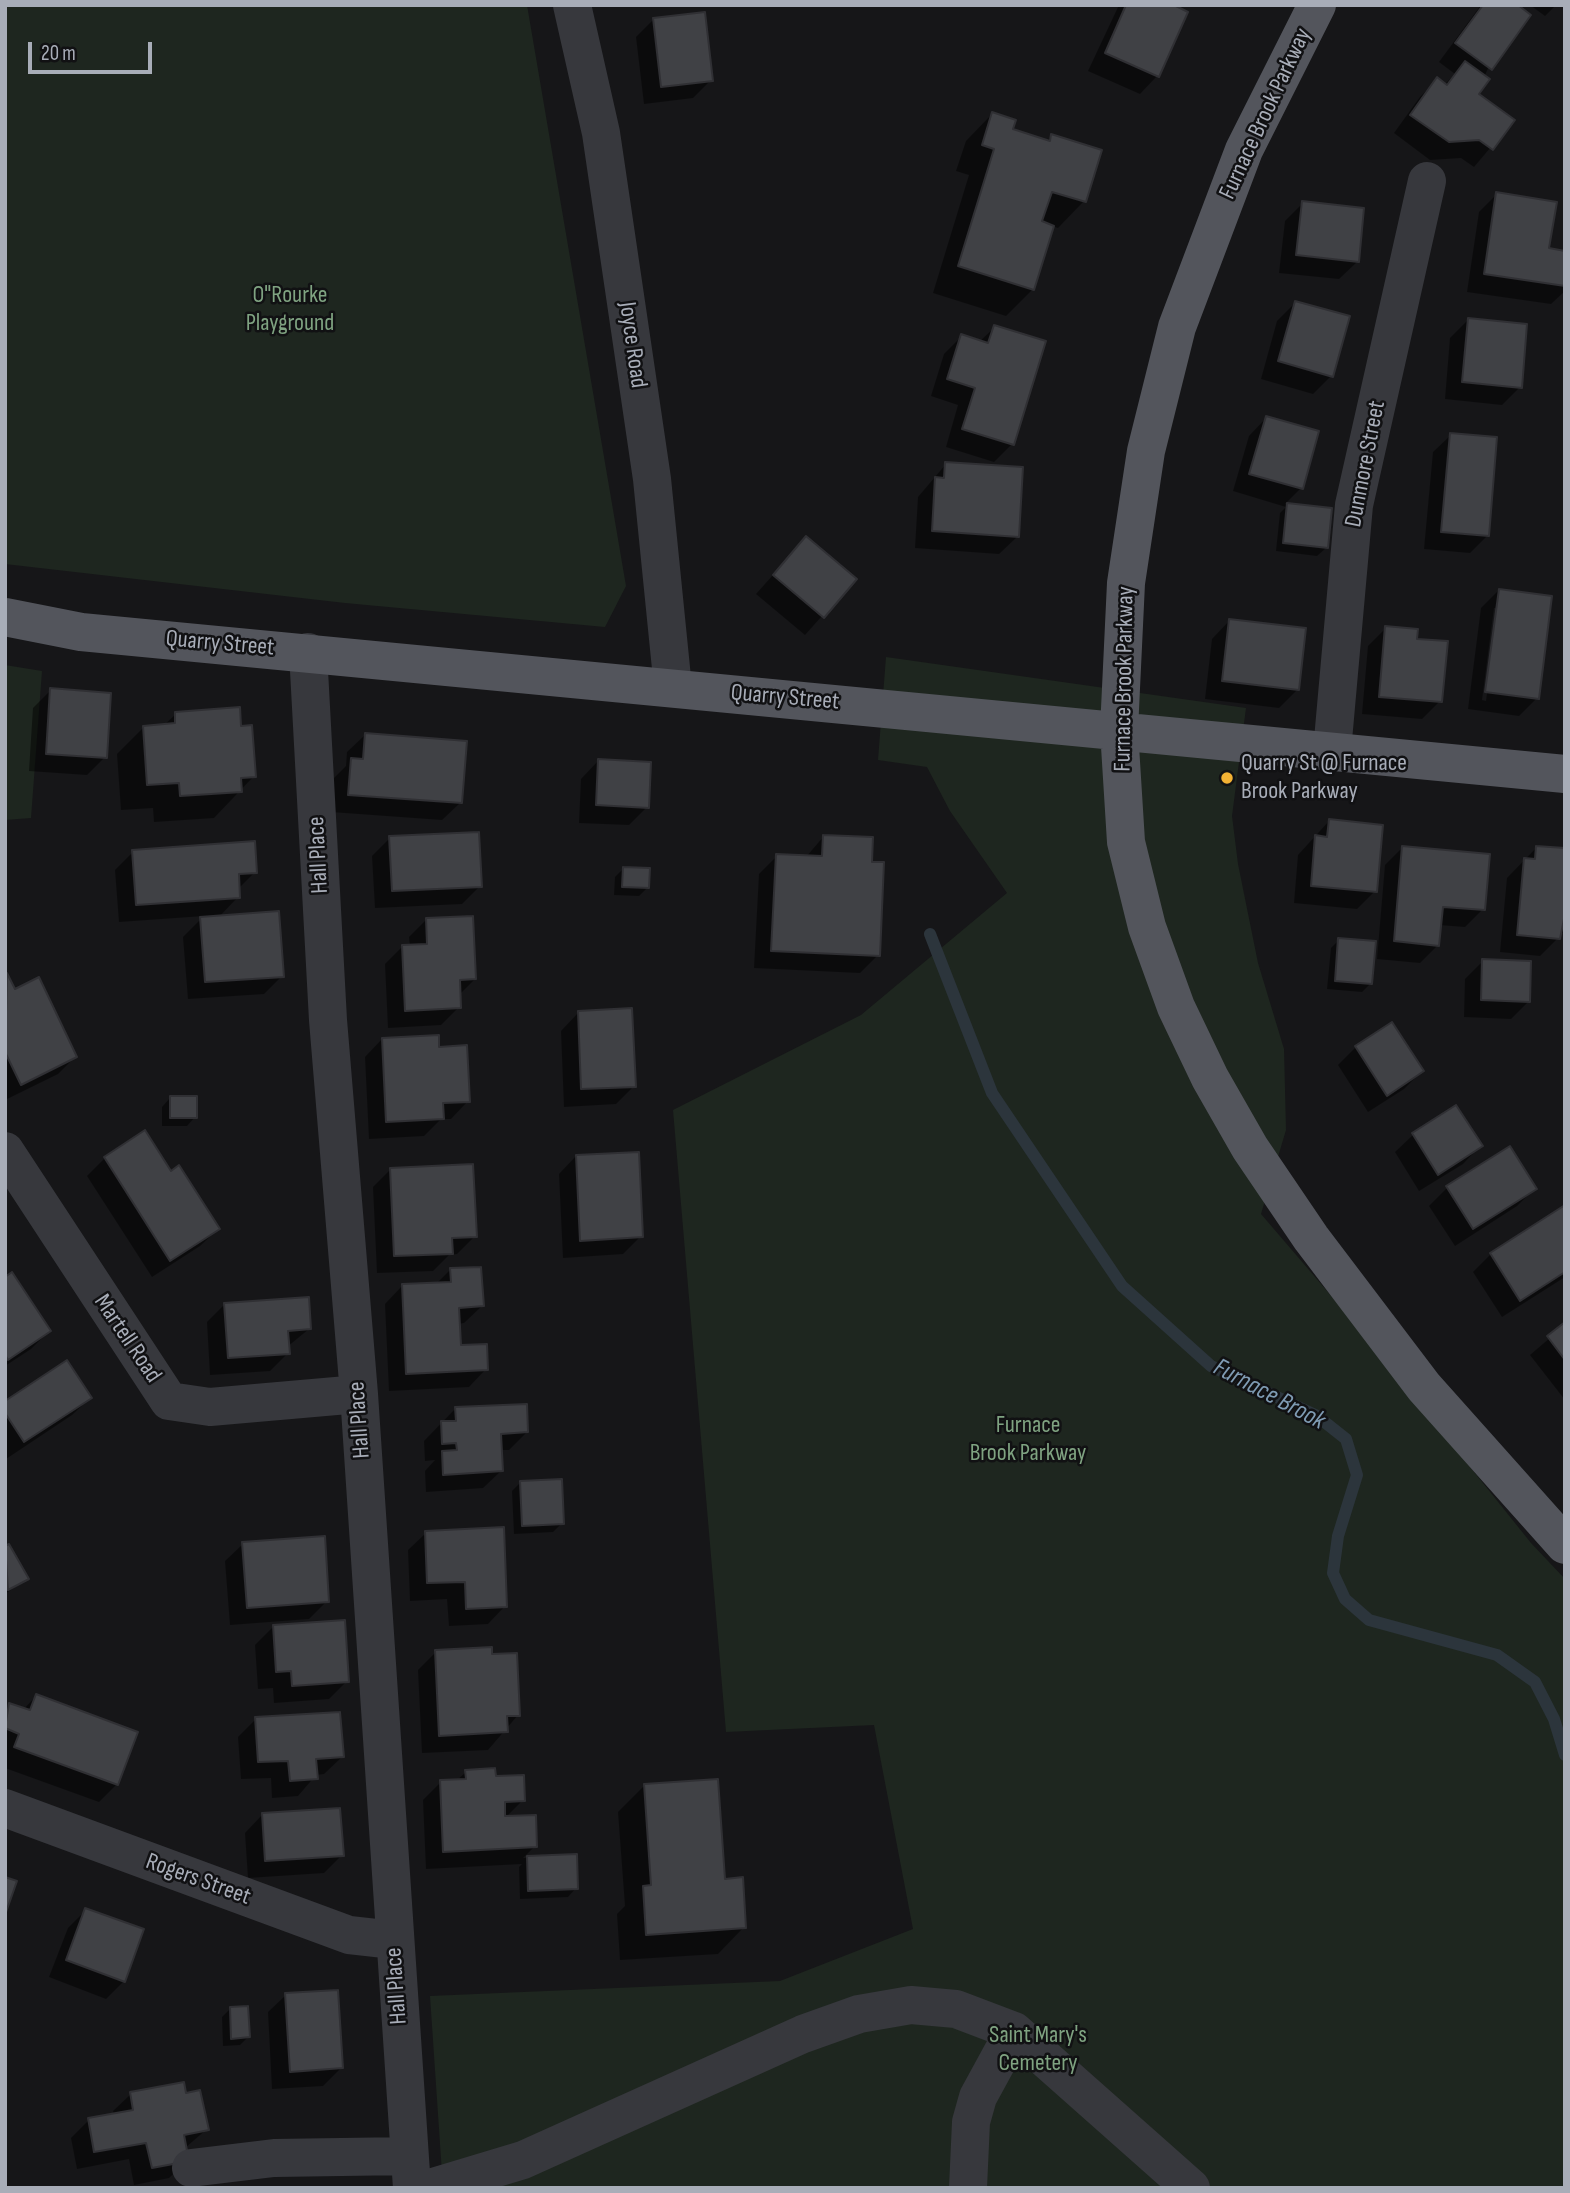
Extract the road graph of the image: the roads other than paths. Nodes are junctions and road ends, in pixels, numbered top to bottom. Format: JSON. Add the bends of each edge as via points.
{"nodes":[{"id":1,"x":572,"y":5,"type":"edge"},
{"id":2,"x":1317,"y":5,"type":"edge"},
{"id":3,"x":1427,"y":181,"type":"dead end"},
{"id":4,"x":5,"y":617,"type":"edge"},
{"id":5,"x":307,"y":652,"type":"junction"},
{"id":6,"x":673,"y":688,"type":"junction"},
{"id":7,"x":1119,"y":730,"type":"junction"},
{"id":8,"x":1332,"y":751,"type":"junction"},
{"id":9,"x":1565,"y":774,"type":"edge"},
{"id":10,"x":5,"y":1151,"type":"edge"},
{"id":11,"x":359,"y":1394,"type":"junction"},
{"id":12,"x":1565,"y":1545,"type":"edge"},
{"id":13,"x":5,"y":1808,"type":"edge"},
{"id":14,"x":394,"y":1940,"type":"junction"},
{"id":15,"x":1014,"y":2031,"type":"junction"},
{"id":16,"x":191,"y":2168,"type":"dead end"},
{"id":17,"x":411,"y":2172,"type":"edge"},
{"id":18,"x":430,"y":2188,"type":"edge"},
{"id":19,"x":968,"y":2188,"type":"edge"},
{"id":20,"x":1191,"y":2188,"type":"edge"}],
"edges":[{"from":1,"to":6,"type":"street","name":"Joyce Road","via":[[601,133],[652,479]]},
{"from":2,"to":7,"type":"main road","name":"Furnace Brook Parkway","via":[[1244,150],[1177,327],[1146,452],[1126,583]]},
{"from":3,"to":8,"type":"street","name":"Dunmore Street","via":[[1354,506]]},
{"from":4,"to":5,"type":"main road","name":"Quarry Street","via":[[81,632]]},
{"from":5,"to":6,"type":"main road","name":"Quarry Street"},
{"from":5,"to":11,"type":"street","name":"Hall Place","via":[[328,1020]]},
{"from":6,"to":7,"type":"main road","name":"Quarry Street"},
{"from":7,"to":8,"type":"main road","name":"Quarry Street"},
{"from":7,"to":12,"type":"main road","name":"Furnace Brook Parkway","via":[[1126,842],[1136,884],[1162,971],[1210,1078],[1256,1158],[1354,1297],[1461,1430]]},
{"from":8,"to":9,"type":"main road","name":"Quarry Street"},
{"from":10,"to":11,"type":"street","name":"Martell Road","via":[[169,1401],[210,1408]]},
{"from":11,"to":14,"type":"street","name":"Hall Place"},
{"from":13,"to":14,"type":"street","name":"Rogers Street","via":[[349,1935]]},
{"from":14,"to":17,"type":"street","name":"Hall Place"},
{"from":15,"to":18,"type":"street","via":[[933,2006],[859,2014],[803,2034],[523,2160]]},
{"from":15,"to":19,"type":"street","via":[[978,2098],[971,2122]]},
{"from":15,"to":20,"type":"street"},
{"from":16,"to":17,"type":"street","via":[[274,2158]]}]}
